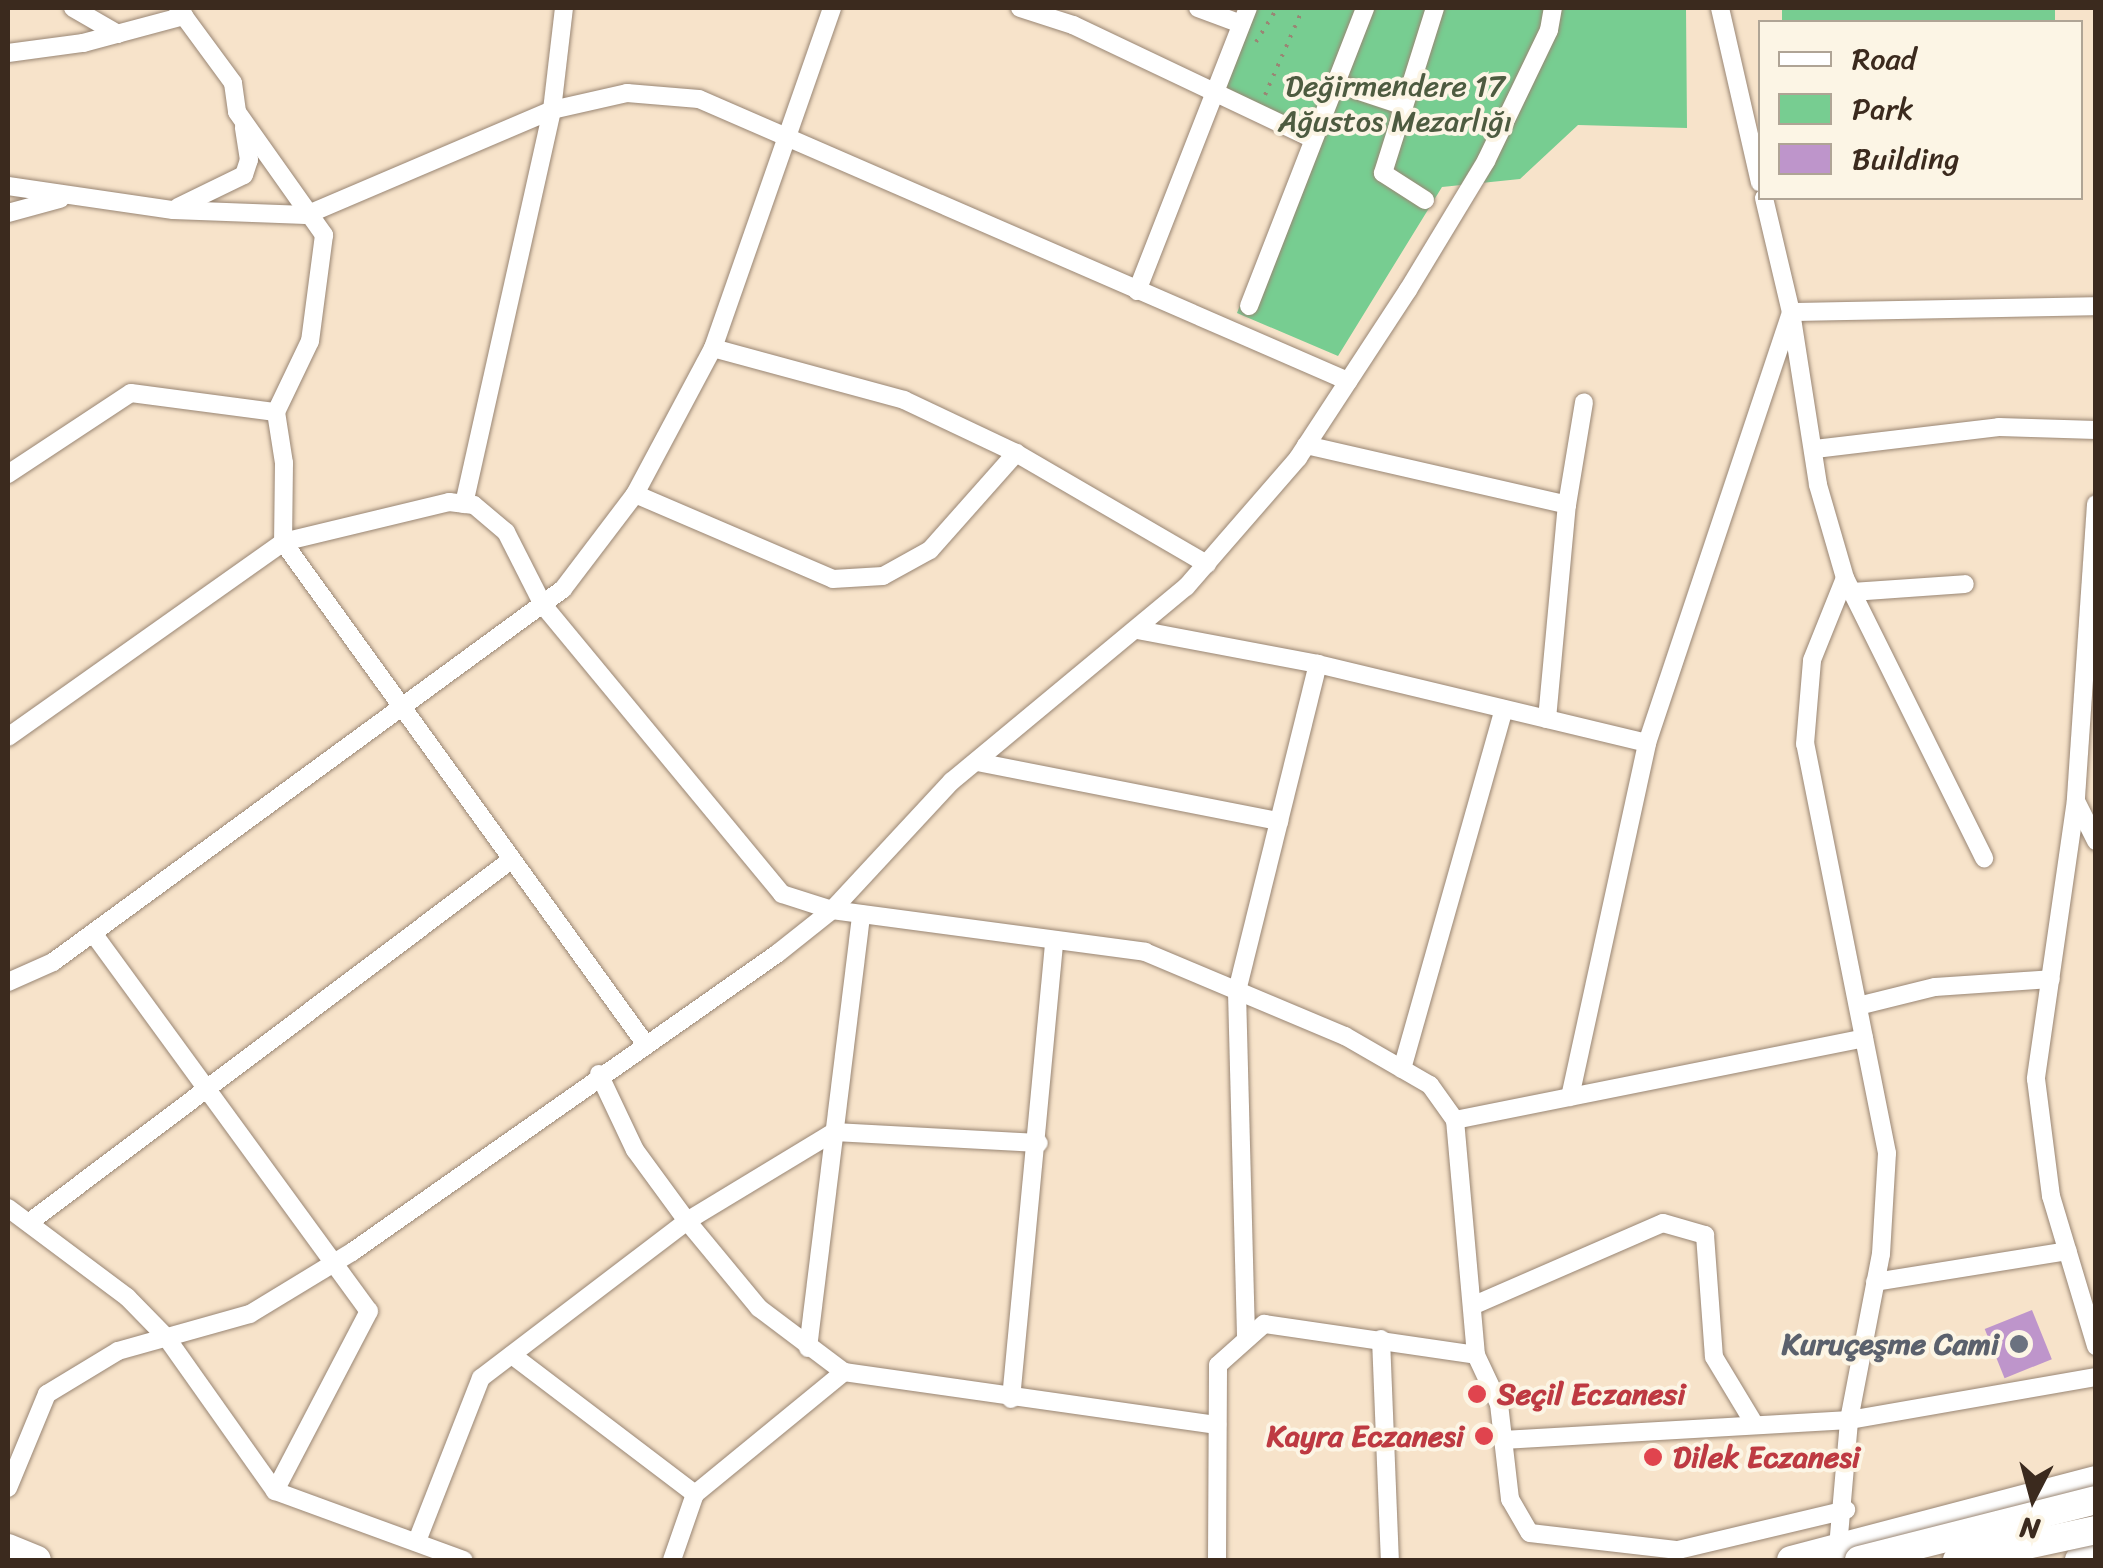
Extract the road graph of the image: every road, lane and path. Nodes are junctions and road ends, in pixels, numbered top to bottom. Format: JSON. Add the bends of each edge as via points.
{"nodes":[{"id":1,"x":73,"y":8,"type":"edge"},
{"id":2,"x":564,"y":8,"type":"edge"},
{"id":3,"x":832,"y":8,"type":"edge"},
{"id":4,"x":1020,"y":8,"type":"edge"},
{"id":5,"x":1198,"y":8,"type":"edge"},
{"id":6,"x":1303,"y":8,"type":"edge"},
{"id":7,"x":1364,"y":8,"type":"edge"},
{"id":8,"x":1435,"y":8,"type":"edge"},
{"id":9,"x":1553,"y":8,"type":"edge"},
{"id":10,"x":1720,"y":8,"type":"edge"},
{"id":11,"x":181,"y":12,"type":"edge"},
{"id":12,"x":1244,"y":16,"type":"edge"},
{"id":13,"x":118,"y":34,"type":"junction"},
{"id":14,"x":8,"y":53,"type":"edge"},
{"id":15,"x":1335,"y":83,"type":"junction"},
{"id":16,"x":1218,"y":94,"type":"junction"},
{"id":17,"x":1404,"y":106,"type":"junction"},
{"id":18,"x":552,"y":110,"type":"junction"},
{"id":19,"x":237,"y":112,"type":"junction"},
{"id":20,"x":1257,"y":113,"type":"junction"},
{"id":21,"x":1313,"y":139,"type":"junction"},
{"id":22,"x":785,"y":142,"type":"junction"},
{"id":23,"x":1758,"y":173,"type":"edge"},
{"id":24,"x":8,"y":186,"type":"edge"},
{"id":25,"x":67,"y":198,"type":"junction"},
{"id":26,"x":1425,"y":200,"type":"dead end"},
{"id":27,"x":1764,"y":200,"type":"edge"},
{"id":28,"x":173,"y":210,"type":"junction"},
{"id":29,"x":8,"y":213,"type":"edge"},
{"id":30,"x":306,"y":215,"type":"junction"},
{"id":31,"x":1137,"y":291,"type":"junction"},
{"id":32,"x":1249,"y":306,"type":"dead end"},
{"id":33,"x":2096,"y":306,"type":"edge"},
{"id":34,"x":1791,"y":312,"type":"junction"},
{"id":35,"x":713,"y":348,"type":"junction"},
{"id":36,"x":1348,"y":381,"type":"junction"},
{"id":37,"x":1584,"y":402,"type":"dead end"},
{"id":38,"x":276,"y":412,"type":"junction"},
{"id":39,"x":2096,"y":430,"type":"edge"},
{"id":40,"x":1306,"y":444,"type":"junction"},
{"id":41,"x":1815,"y":449,"type":"junction"},
{"id":42,"x":1016,"y":453,"type":"junction"},
{"id":43,"x":8,"y":474,"type":"edge"},
{"id":44,"x":635,"y":494,"type":"junction"},
{"id":45,"x":464,"y":504,"type":"junction"},
{"id":46,"x":2096,"y":504,"type":"edge"},
{"id":47,"x":1568,"y":505,"type":"junction"},
{"id":48,"x":283,"y":542,"type":"junction"},
{"id":49,"x":1207,"y":564,"type":"junction"},
{"id":50,"x":1965,"y":584,"type":"dead end"},
{"id":51,"x":1848,"y":585,"type":"junction"},
{"id":52,"x":542,"y":605,"type":"junction"},
{"id":53,"x":1138,"y":630,"type":"junction"},
{"id":54,"x":2091,"y":653,"type":"edge"},
{"id":55,"x":1318,"y":664,"type":"junction"},
{"id":56,"x":400,"y":707,"type":"junction"},
{"id":57,"x":1504,"y":709,"type":"junction"},
{"id":58,"x":1546,"y":719,"type":"junction"},
{"id":59,"x":8,"y":737,"type":"edge"},
{"id":60,"x":1647,"y":743,"type":"junction"},
{"id":61,"x":977,"y":762,"type":"junction"},
{"id":62,"x":2082,"y":812,"type":"edge"},
{"id":63,"x":1279,"y":822,"type":"junction"},
{"id":64,"x":2096,"y":841,"type":"edge"},
{"id":65,"x":1984,"y":858,"type":"dead end"},
{"id":66,"x":512,"y":860,"type":"junction"},
{"id":67,"x":832,"y":910,"type":"junction"},
{"id":68,"x":861,"y":914,"type":"junction"},
{"id":69,"x":93,"y":933,"type":"junction"},
{"id":70,"x":1054,"y":940,"type":"junction"},
{"id":71,"x":2051,"y":979,"type":"junction"},
{"id":72,"x":8,"y":982,"type":"edge"},
{"id":73,"x":1237,"y":990,"type":"junction"},
{"id":74,"x":1858,"y":1006,"type":"junction"},
{"id":75,"x":1864,"y":1038,"type":"junction"},
{"id":76,"x":644,"y":1042,"type":"junction"},
{"id":77,"x":1402,"y":1069,"type":"junction"},
{"id":78,"x":599,"y":1074,"type":"junction"},
{"id":79,"x":208,"y":1090,"type":"junction"},
{"id":80,"x":1570,"y":1097,"type":"junction"},
{"id":81,"x":1454,"y":1120,"type":"junction"},
{"id":82,"x":834,"y":1132,"type":"junction"},
{"id":83,"x":1039,"y":1143,"type":"junction"},
{"id":84,"x":8,"y":1208,"type":"edge"},
{"id":85,"x":687,"y":1220,"type":"junction"},
{"id":86,"x":31,"y":1221,"type":"junction"},
{"id":87,"x":2068,"y":1251,"type":"junction"},
{"id":88,"x":334,"y":1262,"type":"junction"},
{"id":89,"x":1875,"y":1282,"type":"junction"},
{"id":90,"x":1472,"y":1306,"type":"junction"},
{"id":91,"x":1246,"y":1336,"type":"junction"},
{"id":92,"x":166,"y":1337,"type":"junction"},
{"id":93,"x":1381,"y":1339,"type":"junction"},
{"id":94,"x":2096,"y":1346,"type":"edge"},
{"id":95,"x":808,"y":1348,"type":"junction"},
{"id":96,"x":512,"y":1355,"type":"junction"},
{"id":97,"x":1476,"y":1356,"type":"junction"},
{"id":98,"x":844,"y":1372,"type":"junction"},
{"id":99,"x":2096,"y":1378,"type":"edge"},
{"id":100,"x":1010,"y":1399,"type":"junction"},
{"id":101,"x":1849,"y":1420,"type":"junction"},
{"id":102,"x":1217,"y":1424,"type":"junction"},
{"id":103,"x":1754,"y":1425,"type":"junction"},
{"id":104,"x":1504,"y":1440,"type":"junction"},
{"id":105,"x":2096,"y":1480,"type":"edge"},
{"id":106,"x":8,"y":1488,"type":"edge"},
{"id":107,"x":274,"y":1491,"type":"junction"},
{"id":108,"x":695,"y":1494,"type":"junction"},
{"id":109,"x":2023,"y":1498,"type":"junction"},
{"id":110,"x":2096,"y":1500,"type":"edge"},
{"id":111,"x":1846,"y":1510,"type":"junction"},
{"id":112,"x":2096,"y":1530,"type":"edge"},
{"id":113,"x":417,"y":1541,"type":"junction"},
{"id":114,"x":8,"y":1548,"type":"edge"},
{"id":115,"x":1852,"y":1556,"type":"edge"},
{"id":116,"x":2096,"y":1556,"type":"edge"},
{"id":117,"x":36,"y":1560,"type":"edge"},
{"id":118,"x":464,"y":1560,"type":"edge"},
{"id":119,"x":672,"y":1560,"type":"edge"},
{"id":120,"x":1217,"y":1560,"type":"edge"},
{"id":121,"x":1390,"y":1560,"type":"edge"},
{"id":122,"x":1792,"y":1560,"type":"edge"},
{"id":123,"x":1957,"y":1560,"type":"edge"},
{"id":124,"x":2050,"y":1560,"type":"edge"},
{"id":125,"x":2078,"y":1560,"type":"edge"}],
"edges":[{"from":1,"to":13,"type":"street"},
{"from":2,"to":18,"type":"street"},
{"from":3,"to":22,"type":"street"},
{"from":4,"to":16,"type":"street"},
{"from":5,"to":12,"type":"street"},
{"from":6,"to":20,"type":"path"},
{"from":7,"to":15,"type":"street"},
{"from":8,"to":17,"type":"street"},
{"from":9,"to":36,"type":"street","via":[[1549,30],[1486,162]]},
{"from":10,"to":23,"type":"street"},
{"from":11,"to":13,"type":"street"},
{"from":11,"to":19,"type":"street","via":[[232,83]]},
{"from":12,"to":16,"type":"street"},
{"from":13,"to":14,"type":"street"},
{"from":15,"to":17,"type":"street"},
{"from":15,"to":21,"type":"street"},
{"from":16,"to":20,"type":"street"},
{"from":16,"to":31,"type":"street"},
{"from":17,"to":26,"type":"street","via":[[1382,173]]},
{"from":18,"to":22,"type":"street","via":[[628,93],[699,98]]},
{"from":18,"to":30,"type":"street"},
{"from":18,"to":45,"type":"street"},
{"from":19,"to":28,"type":"street","via":[[249,138],[244,175]]},
{"from":19,"to":30,"type":"street"},
{"from":20,"to":21,"type":"street"},
{"from":21,"to":32,"type":"street"},
{"from":22,"to":31,"type":"street"},
{"from":22,"to":35,"type":"street"},
{"from":24,"to":25,"type":"street"},
{"from":25,"to":28,"type":"street"},
{"from":25,"to":29,"type":"street"},
{"from":27,"to":34,"type":"street"},
{"from":28,"to":30,"type":"street"},
{"from":30,"to":38,"type":"street","via":[[324,234],[310,341]]},
{"from":31,"to":36,"type":"street"},
{"from":33,"to":34,"type":"street"},
{"from":34,"to":41,"type":"street"},
{"from":34,"to":60,"type":"street"},
{"from":35,"to":42,"type":"street","via":[[904,400]]},
{"from":35,"to":44,"type":"street"},
{"from":36,"to":40,"type":"street"},
{"from":37,"to":47,"type":"street"},
{"from":38,"to":43,"type":"street","via":[[131,393]]},
{"from":38,"to":48,"type":"street","via":[[284,463]]},
{"from":39,"to":41,"type":"street","via":[[1999,427]]},
{"from":40,"to":47,"type":"street"},
{"from":40,"to":49,"type":"street"},
{"from":41,"to":51,"type":"street","via":[[1818,485]]},
{"from":42,"to":44,"type":"street","via":[[930,550],[883,576],[832,580]]},
{"from":42,"to":49,"type":"street"},
{"from":44,"to":52,"type":"street","via":[[562,589]]},
{"from":45,"to":48,"type":"street","via":[[449,502]]},
{"from":45,"to":52,"type":"street","via":[[506,532]]},
{"from":46,"to":54,"type":"street"},
{"from":47,"to":58,"type":"street"},
{"from":48,"to":56,"type":"street"},
{"from":48,"to":59,"type":"street"},
{"from":49,"to":53,"type":"street"},
{"from":50,"to":51,"type":"street"},
{"from":51,"to":65,"type":"street"},
{"from":51,"to":74,"type":"street","via":[[1812,660],[1805,744]]},
{"from":52,"to":56,"type":"street"},
{"from":52,"to":67,"type":"street","via":[[782,894]]},
{"from":53,"to":55,"type":"street"},
{"from":53,"to":61,"type":"street"},
{"from":54,"to":62,"type":"street"},
{"from":55,"to":57,"type":"street"},
{"from":55,"to":63,"type":"street"},
{"from":56,"to":66,"type":"street"},
{"from":56,"to":69,"type":"street"},
{"from":57,"to":58,"type":"street"},
{"from":57,"to":77,"type":"street"},
{"from":58,"to":60,"type":"street"},
{"from":60,"to":80,"type":"street"},
{"from":61,"to":63,"type":"street"},
{"from":61,"to":67,"type":"street"},
{"from":62,"to":64,"type":"street"},
{"from":62,"to":71,"type":"street"},
{"from":63,"to":73,"type":"street"},
{"from":66,"to":76,"type":"street"},
{"from":66,"to":79,"type":"street"},
{"from":67,"to":68,"type":"street"},
{"from":67,"to":76,"type":"street"},
{"from":68,"to":70,"type":"street"},
{"from":68,"to":82,"type":"street"},
{"from":69,"to":72,"type":"street","via":[[30,977]]},
{"from":69,"to":79,"type":"street"},
{"from":70,"to":73,"type":"street","via":[[1145,952]]},
{"from":70,"to":83,"type":"street"},
{"from":71,"to":74,"type":"street","via":[[1935,987]]},
{"from":71,"to":87,"type":"street","via":[[2036,1080],[2051,1196]]},
{"from":73,"to":77,"type":"street","via":[[1346,1036]]},
{"from":73,"to":91,"type":"street"},
{"from":74,"to":75,"type":"street"},
{"from":75,"to":80,"type":"street"},
{"from":75,"to":89,"type":"street","via":[[1888,1153]]},
{"from":76,"to":78,"type":"street"},
{"from":77,"to":81,"type":"street","via":[[1430,1085]]},
{"from":78,"to":85,"type":"street","via":[[636,1150]]},
{"from":78,"to":88,"type":"street"},
{"from":79,"to":86,"type":"street"},
{"from":79,"to":88,"type":"street"},
{"from":80,"to":81,"type":"street"},
{"from":81,"to":90,"type":"street"},
{"from":82,"to":83,"type":"street"},
{"from":82,"to":85,"type":"street"},
{"from":82,"to":95,"type":"street"},
{"from":83,"to":100,"type":"street"},
{"from":84,"to":86,"type":"street"},
{"from":85,"to":95,"type":"street","via":[[759,1308]]},
{"from":85,"to":96,"type":"street"},
{"from":86,"to":92,"type":"street"},
{"from":87,"to":89,"type":"street"},
{"from":87,"to":94,"type":"street"},
{"from":88,"to":92,"type":"street","via":[[250,1314]]},
{"from":88,"to":107,"type":"street","via":[[369,1311]]},
{"from":89,"to":101,"type":"street"},
{"from":90,"to":97,"type":"street"},
{"from":90,"to":103,"type":"street","via":[[1663,1223],[1705,1235],[1714,1357]]},
{"from":91,"to":93,"type":"street","via":[[1264,1324]]},
{"from":91,"to":102,"type":"street","via":[[1218,1365]]},
{"from":92,"to":106,"type":"street","via":[[118,1351],[47,1394]]},
{"from":92,"to":107,"type":"street"},
{"from":93,"to":97,"type":"street"},
{"from":93,"to":121,"type":"street"},
{"from":95,"to":98,"type":"street"},
{"from":96,"to":108,"type":"street"},
{"from":96,"to":113,"type":"street","via":[[481,1378]]},
{"from":97,"to":104,"type":"street","via":[[1494,1388]]},
{"from":98,"to":100,"type":"street"},
{"from":98,"to":108,"type":"street"},
{"from":99,"to":101,"type":"street"},
{"from":100,"to":102,"type":"street"},
{"from":101,"to":103,"type":"street"},
{"from":101,"to":111,"type":"street"},
{"from":102,"to":120,"type":"street"},
{"from":103,"to":104,"type":"street"},
{"from":104,"to":111,"type":"street","via":[[1510,1499],[1530,1534],[1678,1550]]},
{"from":105,"to":109,"type":"highway"},
{"from":107,"to":113,"type":"street"},
{"from":108,"to":119,"type":"street"},
{"from":109,"to":115,"type":"highway"},
{"from":109,"to":124,"type":"highway","via":[[2051,1514],[2057,1532]]},
{"from":110,"to":115,"type":"highway","bridge":true},
{"from":111,"to":115,"type":"street"},
{"from":112,"to":123,"type":"highway","bridge":true},
{"from":113,"to":118,"type":"street"},
{"from":114,"to":117,"type":"highway"},
{"from":115,"to":122,"type":"highway"},
{"from":116,"to":125,"type":"highway"}]}
